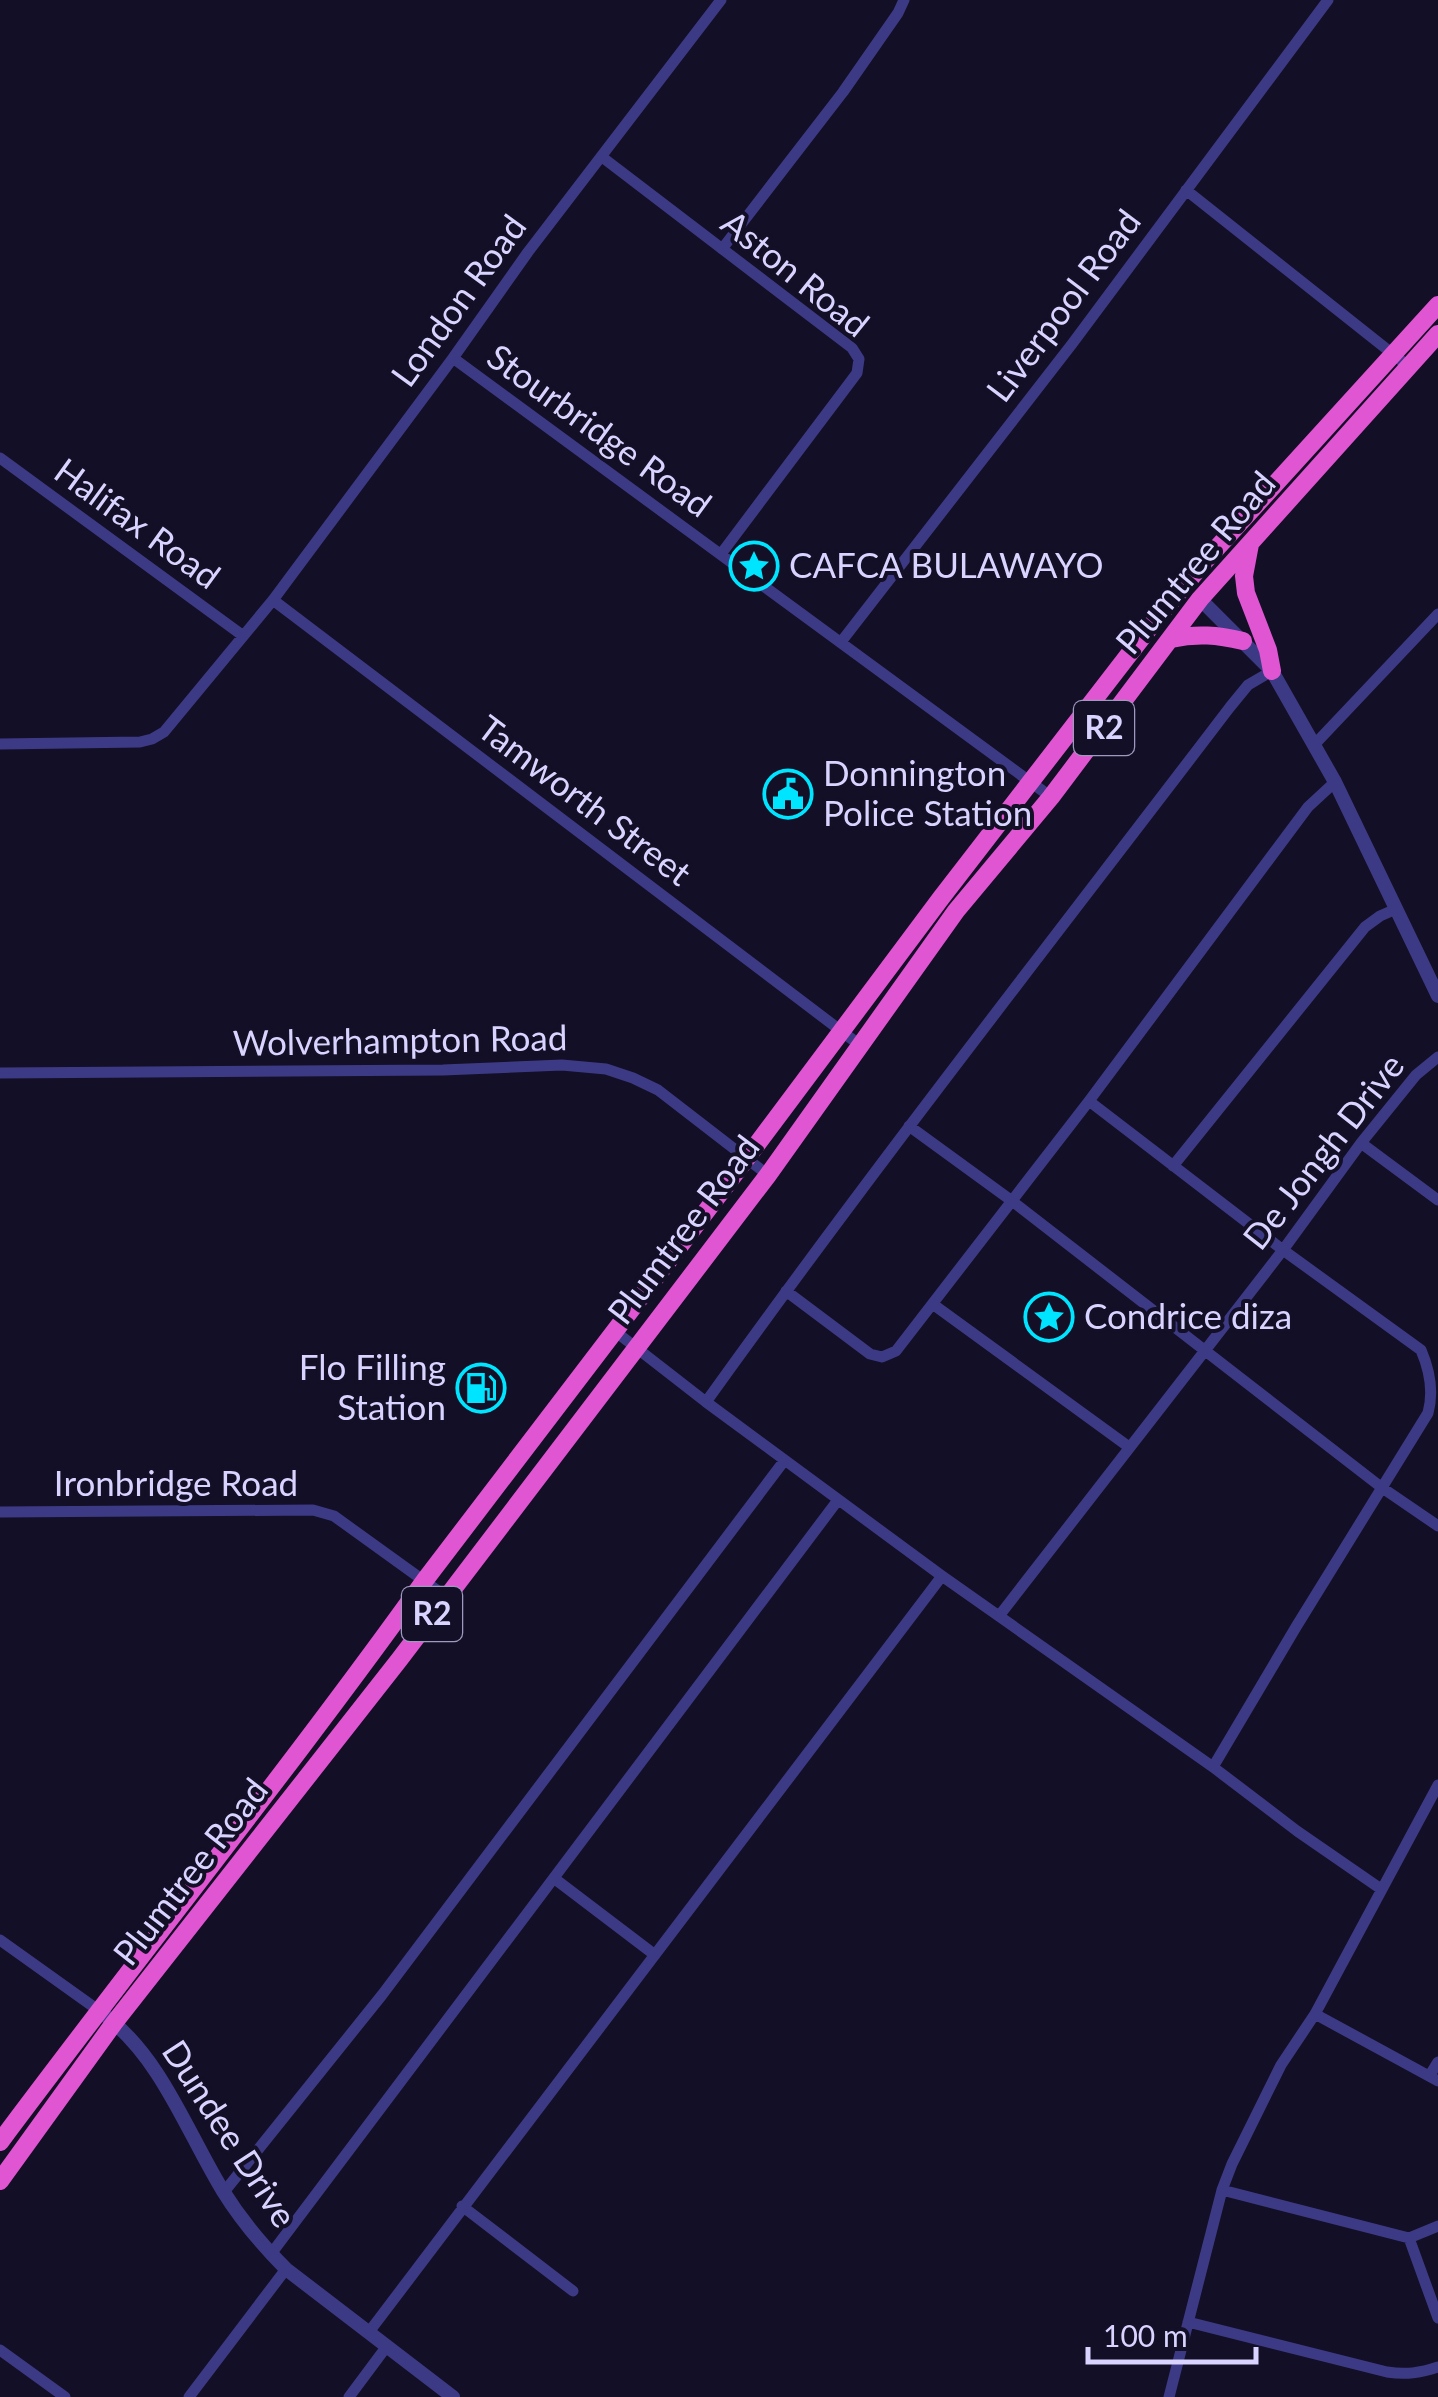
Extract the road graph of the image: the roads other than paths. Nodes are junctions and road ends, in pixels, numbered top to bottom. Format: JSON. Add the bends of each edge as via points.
{"nodes":[{"id":1,"x":721,"y":0,"type":"edge"},
{"id":2,"x":904,"y":0,"type":"edge"},
{"id":3,"x":1328,"y":0,"type":"edge"},
{"id":4,"x":602,"y":157,"type":"junction"},
{"id":5,"x":1186,"y":190,"type":"junction"},
{"id":6,"x":722,"y":248,"type":"junction"},
{"id":7,"x":1438,"y":304,"type":"edge"},
{"id":8,"x":1438,"y":334,"type":"edge"},
{"id":9,"x":1392,"y":354,"type":"junction"},
{"id":10,"x":453,"y":358,"type":"junction"},
{"id":11,"x":1408,"y":366,"type":"junction"},
{"id":12,"x":0,"y":458,"type":"edge"},
{"id":13,"x":1250,"y":544,"type":"junction"},
{"id":14,"x":721,"y":554,"type":"junction"},
{"id":15,"x":1205,"y":561,"type":"junction"},
{"id":16,"x":273,"y":600,"type":"junction"},
{"id":17,"x":1200,"y":600,"type":"junction"},
{"id":18,"x":1438,"y":614,"type":"edge"},
{"id":19,"x":1157,"y":618,"type":"junction"},
{"id":20,"x":242,"y":635,"type":"junction"},
{"id":21,"x":1171,"y":639,"type":"junction"},
{"id":22,"x":1243,"y":641,"type":"junction"},
{"id":23,"x":841,"y":642,"type":"junction"},
{"id":24,"x":1272,"y":672,"type":"junction"},
{"id":25,"x":0,"y":744,"type":"edge"},
{"id":26,"x":1315,"y":744,"type":"junction"},
{"id":27,"x":1032,"y":782,"type":"junction"},
{"id":28,"x":1335,"y":782,"type":"junction"},
{"id":29,"x":1051,"y":797,"type":"junction"},
{"id":30,"x":1396,"y":909,"type":"junction"},
{"id":31,"x":1438,"y":996,"type":"edge"},
{"id":32,"x":841,"y":1030,"type":"junction"},
{"id":33,"x":861,"y":1046,"type":"junction"},
{"id":34,"x":1438,"y":1057,"type":"edge"},
{"id":35,"x":0,"y":1073,"type":"edge"},
{"id":36,"x":1089,"y":1100,"type":"junction"},
{"id":37,"x":909,"y":1126,"type":"junction"},
{"id":38,"x":1361,"y":1144,"type":"junction"},
{"id":39,"x":746,"y":1159,"type":"junction"},
{"id":40,"x":1173,"y":1166,"type":"junction"},
{"id":41,"x":768,"y":1174,"type":"junction"},
{"id":42,"x":1438,"y":1200,"type":"edge"},
{"id":43,"x":1012,"y":1201,"type":"junction"},
{"id":44,"x":1282,"y":1250,"type":"junction"},
{"id":45,"x":786,"y":1291,"type":"junction"},
{"id":46,"x":934,"y":1305,"type":"junction"},
{"id":47,"x":616,"y":1332,"type":"junction"},
{"id":48,"x":637,"y":1348,"type":"junction"},
{"id":49,"x":1204,"y":1349,"type":"junction"},
{"id":50,"x":706,"y":1402,"type":"junction"},
{"id":51,"x":1130,"y":1446,"type":"junction"},
{"id":52,"x":784,"y":1461,"type":"junction"},
{"id":53,"x":1381,"y":1487,"type":"junction"},
{"id":54,"x":838,"y":1500,"type":"junction"},
{"id":55,"x":0,"y":1512,"type":"edge"},
{"id":56,"x":1438,"y":1526,"type":"edge"},
{"id":57,"x":942,"y":1576,"type":"junction"},
{"id":58,"x":425,"y":1580,"type":"junction"},
{"id":59,"x":446,"y":1596,"type":"junction"},
{"id":60,"x":1000,"y":1616,"type":"junction"},
{"id":61,"x":1214,"y":1767,"type":"junction"},
{"id":62,"x":1438,"y":1786,"type":"edge"},
{"id":63,"x":555,"y":1879,"type":"junction"},
{"id":64,"x":1382,"y":1889,"type":"junction"},
{"id":65,"x":0,"y":1940,"type":"edge"},
{"id":66,"x":654,"y":1955,"type":"junction"},
{"id":67,"x":98,"y":2010,"type":"junction"},
{"id":68,"x":1315,"y":2014,"type":"junction"},
{"id":69,"x":114,"y":2022,"type":"junction"},
{"id":70,"x":1438,"y":2062,"type":"edge"},
{"id":71,"x":1434,"y":2078,"type":"edge"},
{"id":72,"x":0,"y":2142,"type":"edge"},
{"id":73,"x":0,"y":2181,"type":"edge"},
{"id":74,"x":1222,"y":2190,"type":"junction"},
{"id":75,"x":224,"y":2192,"type":"junction"},
{"id":76,"x":462,"y":2206,"type":"junction"},
{"id":77,"x":1438,"y":2226,"type":"edge"},
{"id":78,"x":1409,"y":2238,"type":"junction"},
{"id":79,"x":271,"y":2254,"type":"junction"},
{"id":80,"x":286,"y":2269,"type":"junction"},
{"id":81,"x":573,"y":2290,"type":"dead end"},
{"id":82,"x":1438,"y":2318,"type":"edge"},
{"id":83,"x":1188,"y":2322,"type":"junction"},
{"id":84,"x":368,"y":2332,"type":"junction"},
{"id":85,"x":388,"y":2346,"type":"junction"},
{"id":86,"x":0,"y":2350,"type":"edge"},
{"id":87,"x":1438,"y":2367,"type":"edge"},
{"id":88,"x":65,"y":2397,"type":"edge"},
{"id":89,"x":189,"y":2397,"type":"edge"},
{"id":90,"x":349,"y":2397,"type":"edge"},
{"id":91,"x":454,"y":2397,"type":"edge"},
{"id":92,"x":1169,"y":2397,"type":"edge"}],
"edges":[{"from":1,"to":4,"type":"street","name":"London Road"},
{"from":2,"to":6,"type":"street","via":[[843,92]]},
{"from":3,"to":5,"type":"street","name":"Liverpool Road"},
{"from":4,"to":6,"type":"street","name":"Aston Road"},
{"from":4,"to":10,"type":"street","name":"London Road"},
{"from":5,"to":9,"type":"street"},
{"from":5,"to":23,"type":"street","name":"Liverpool Road"},
{"from":6,"to":14,"type":"street","name":"Aston Road","via":[[852,348],[860,366]]},
{"from":7,"to":9,"type":"highway","name":"Plumtree Road","number":"R2"},
{"from":8,"to":11,"type":"highway","name":"Plumtree Road","number":"R2"},
{"from":9,"to":11,"type":"street"},
{"from":9,"to":15,"type":"highway","name":"Plumtree Road","number":"R2"},
{"from":10,"to":14,"type":"street","name":"Stourbridge Road"},
{"from":10,"to":16,"type":"street","name":"London Road"},
{"from":11,"to":13,"type":"highway","name":"Plumtree Road","number":"R2"},
{"from":12,"to":20,"type":"street","name":"Halifax Road"},
{"from":13,"to":17,"type":"highway","name":"Plumtree Road","number":"R2"},
{"from":13,"to":24,"type":"highway","via":[[1246,593]]},
{"from":14,"to":23,"type":"street","name":"Stourbridge Road"},
{"from":15,"to":17,"type":"highway"},
{"from":15,"to":19,"type":"highway","name":"Plumtree Road","number":"R2"},
{"from":16,"to":20,"type":"street","name":"London Road"},
{"from":16,"to":32,"type":"street","name":"Tamworth Street"},
{"from":17,"to":19,"type":"highway"},
{"from":17,"to":21,"type":"highway","name":"Plumtree Road","number":"R2"},
{"from":17,"to":22,"type":"street"},
{"from":18,"to":26,"type":"street"},
{"from":19,"to":27,"type":"highway","name":"Plumtree Road","number":"R2"},
{"from":20,"to":25,"type":"street","name":"London Road","via":[[152,739]]},
{"from":21,"to":22,"type":"highway","via":[[1196,634]]},
{"from":21,"to":29,"type":"highway","name":"Plumtree Road","number":"R2"},
{"from":22,"to":24,"type":"street"},
{"from":23,"to":27,"type":"street","name":"Stourbridge Road"},
{"from":24,"to":26,"type":"street"},
{"from":24,"to":37,"type":"street","via":[[1248,685],[1230,707]]},
{"from":26,"to":28,"type":"street"},
{"from":27,"to":29,"type":"street","name":"Stourbridge Road"},
{"from":27,"to":32,"type":"highway","name":"Plumtree Road","number":"R2"},
{"from":28,"to":30,"type":"street"},
{"from":28,"to":36,"type":"street","via":[[1308,808]]},
{"from":29,"to":33,"type":"highway","name":"Plumtree Road","number":"R2","via":[[956,911]]},
{"from":30,"to":31,"type":"street"},
{"from":30,"to":40,"type":"street","via":[[1365,927]]},
{"from":32,"to":33,"type":"street","name":"Tamworth Street"},
{"from":32,"to":39,"type":"highway","name":"Plumtree Road","number":"R2"},
{"from":33,"to":41,"type":"highway","name":"Plumtree Road","number":"R2"},
{"from":34,"to":38,"type":"street","name":"De Jongh Drive","via":[[1416,1074]]},
{"from":35,"to":39,"type":"street","name":"Wolverhampton Road","via":[[606,1069],[658,1090]]},
{"from":36,"to":40,"type":"street"},
{"from":36,"to":43,"type":"street"},
{"from":37,"to":43,"type":"street"},
{"from":37,"to":45,"type":"street"},
{"from":38,"to":42,"type":"street"},
{"from":38,"to":44,"type":"street","name":"De Jongh Drive"},
{"from":39,"to":41,"type":"street","name":"Wolverhampton Road"},
{"from":39,"to":47,"type":"highway","name":"Plumtree Road","number":"R2"},
{"from":40,"to":44,"type":"street"},
{"from":41,"to":48,"type":"highway","name":"Plumtree Road","number":"R2"},
{"from":43,"to":46,"type":"street"},
{"from":43,"to":49,"type":"street"},
{"from":44,"to":49,"type":"street","name":"De Jongh Drive"},
{"from":44,"to":53,"type":"street","via":[[1421,1350],[1428,1366],[1428,1414]]},
{"from":45,"to":46,"type":"street","via":[[876,1357],[896,1351]]},
{"from":45,"to":50,"type":"street"},
{"from":46,"to":51,"type":"street"},
{"from":47,"to":48,"type":"street"},
{"from":47,"to":58,"type":"highway","name":"Plumtree Road","number":"R2"},
{"from":48,"to":50,"type":"street"},
{"from":48,"to":59,"type":"highway","name":"Plumtree Road","number":"R2"},
{"from":49,"to":51,"type":"street","name":"De Jongh Drive"},
{"from":49,"to":53,"type":"street"},
{"from":50,"to":52,"type":"street"},
{"from":51,"to":60,"type":"street","name":"De Jongh Drive"},
{"from":52,"to":54,"type":"street"},
{"from":52,"to":75,"type":"street","via":[[382,1995]]},
{"from":53,"to":56,"type":"street"},
{"from":53,"to":61,"type":"street"},
{"from":54,"to":57,"type":"street"},
{"from":54,"to":63,"type":"street"},
{"from":55,"to":58,"type":"street","name":"Ironbridge Road","via":[[313,1510],[334,1516]]},
{"from":57,"to":60,"type":"street"},
{"from":57,"to":66,"type":"street"},
{"from":58,"to":59,"type":"street","name":"Ironbridge Road"},
{"from":58,"to":67,"type":"highway","name":"Plumtree Road","number":"R2"},
{"from":59,"to":69,"type":"highway","name":"Plumtree Road","number":"R2"},
{"from":60,"to":61,"type":"street"},
{"from":61,"to":64,"type":"street"},
{"from":62,"to":64,"type":"street"},
{"from":63,"to":66,"type":"street"},
{"from":63,"to":79,"type":"street"},
{"from":64,"to":68,"type":"street"},
{"from":65,"to":67,"type":"street"},
{"from":66,"to":76,"type":"street"},
{"from":67,"to":69,"type":"street","name":"Dundee Drive"},
{"from":67,"to":72,"type":"highway","name":"Plumtree Road","number":"R2"},
{"from":68,"to":71,"type":"street"},
{"from":68,"to":74,"type":"street","via":[[1281,2065]]},
{"from":69,"to":73,"type":"highway","name":"Plumtree Road","number":"R2"},
{"from":69,"to":75,"type":"street","name":"Dundee Drive","via":[[158,2076]]},
{"from":70,"to":71,"type":"street"},
{"from":74,"to":78,"type":"street"},
{"from":74,"to":83,"type":"street"},
{"from":75,"to":79,"type":"street","name":"Dundee Drive"},
{"from":76,"to":81,"type":"street"},
{"from":76,"to":84,"type":"street"},
{"from":77,"to":78,"type":"street"},
{"from":78,"to":82,"type":"street"},
{"from":79,"to":80,"type":"street","name":"Dundee Drive"},
{"from":80,"to":84,"type":"street","name":"Dundee Drive"},
{"from":80,"to":89,"type":"street"},
{"from":83,"to":87,"type":"street","via":[[1387,2372]]},
{"from":83,"to":92,"type":"street"},
{"from":84,"to":85,"type":"street","name":"Dundee Drive"},
{"from":85,"to":90,"type":"street"},
{"from":85,"to":91,"type":"street","name":"Dundee Drive"},
{"from":86,"to":88,"type":"street"}]}
